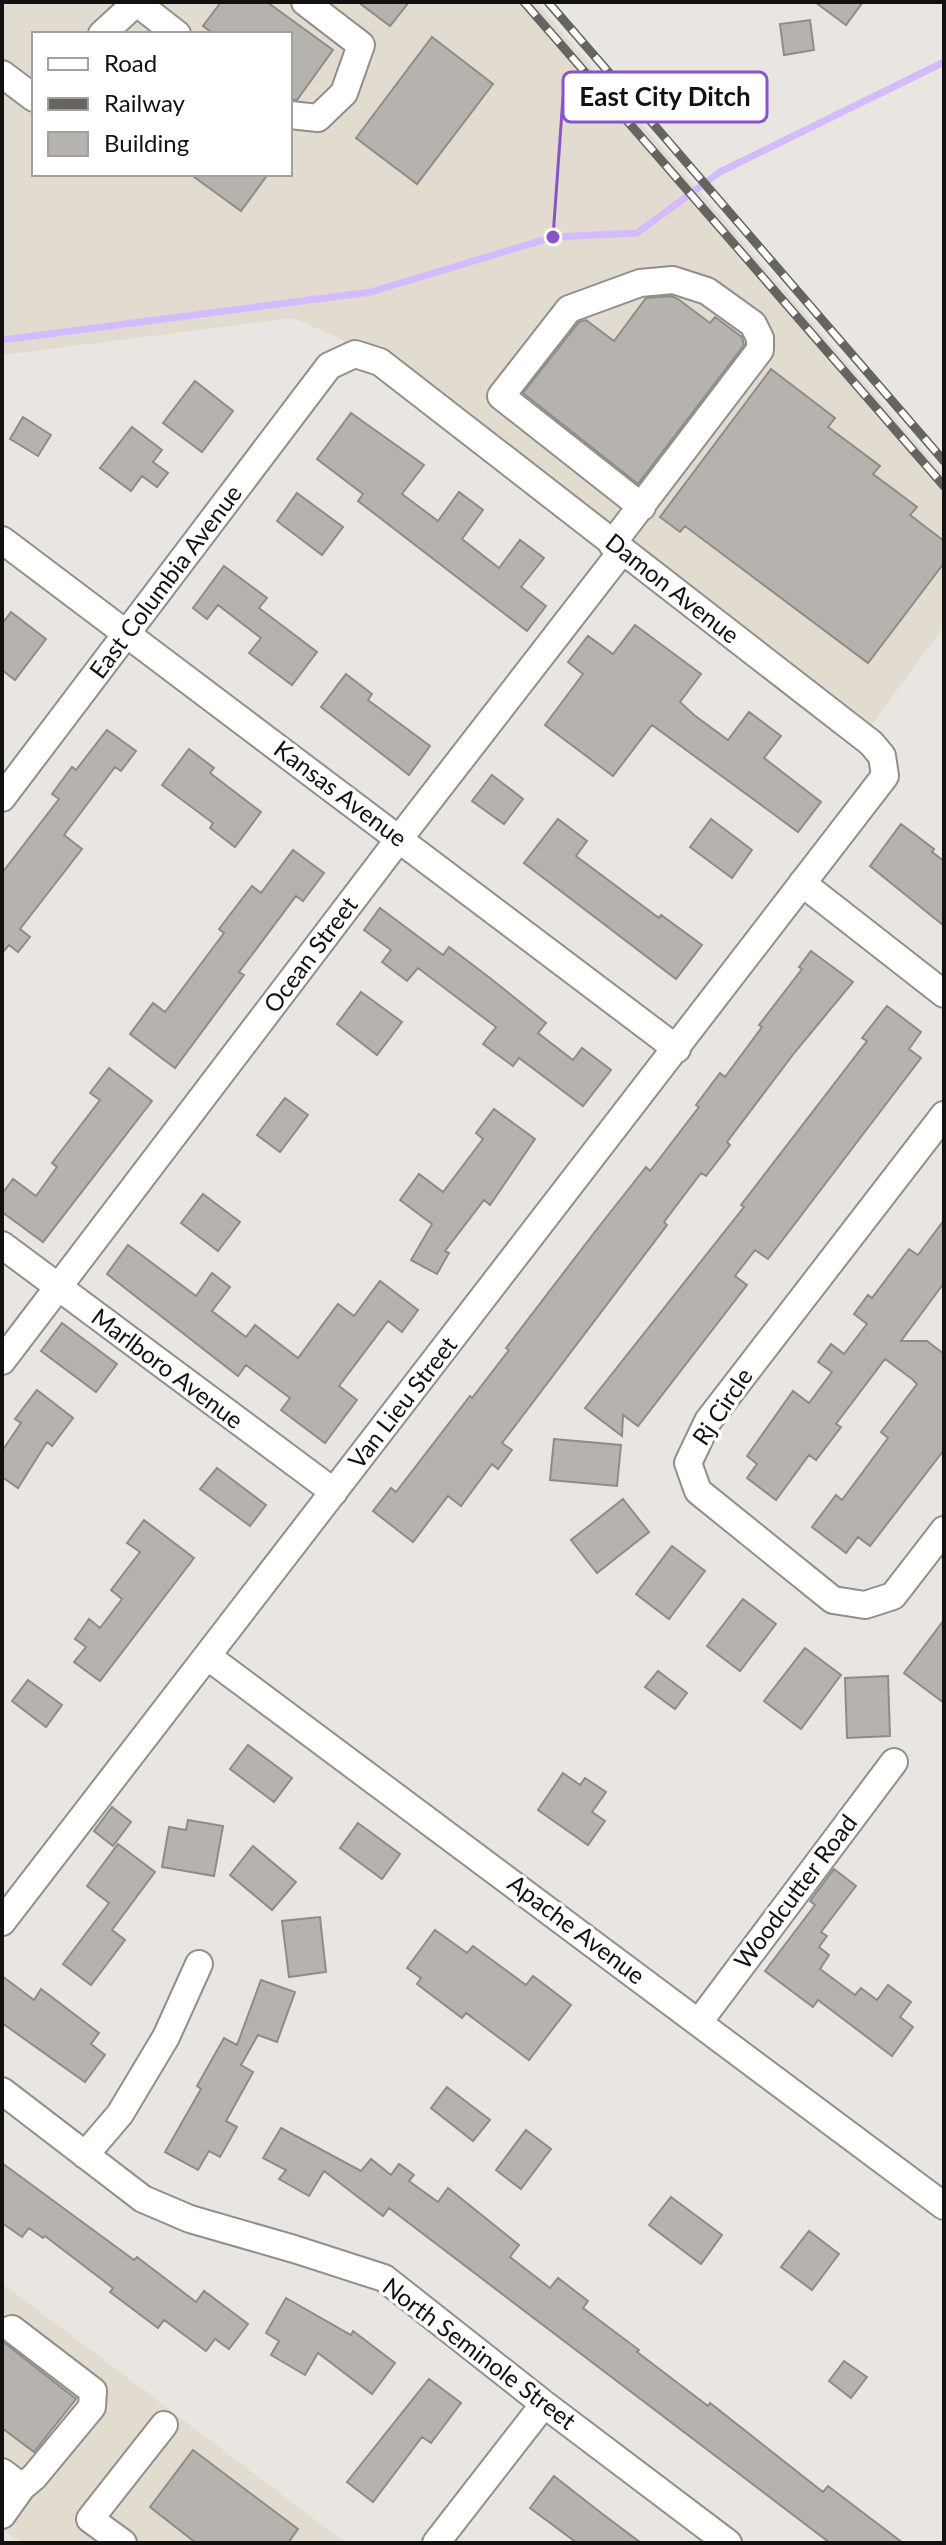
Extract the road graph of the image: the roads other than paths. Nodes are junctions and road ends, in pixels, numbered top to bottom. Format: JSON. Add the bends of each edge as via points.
{"nodes":[{"id":1,"x":137,"y":2,"type":"edge"},
{"id":2,"x":305,"y":2,"type":"edge"},
{"id":3,"x":104,"y":32,"type":"edge"},
{"id":4,"x":174,"y":32,"type":"edge"},
{"id":5,"x":2,"y":74,"type":"edge"},
{"id":6,"x":32,"y":96,"type":"edge"},
{"id":7,"x":292,"y":115,"type":"edge"},
{"id":8,"x":329,"y":366,"type":"joint"},
{"id":9,"x":642,"y":507,"type":"junction"},
{"id":10,"x":2,"y":540,"type":"edge"},
{"id":11,"x":617,"y":548,"type":"junction"},
{"id":12,"x":128,"y":633,"type":"junction"},
{"id":13,"x":2,"y":798,"type":"edge"},
{"id":14,"x":399,"y":839,"type":"junction"},
{"id":15,"x":802,"y":883,"type":"junction"},
{"id":16,"x":944,"y":994,"type":"edge"},
{"id":17,"x":677,"y":1049,"type":"junction"},
{"id":18,"x":944,"y":1115,"type":"edge"},
{"id":19,"x":2,"y":1245,"type":"edge"},
{"id":20,"x":58,"y":1288,"type":"junction"},
{"id":21,"x":2,"y":1361,"type":"edge"},
{"id":22,"x":334,"y":1492,"type":"junction"},
{"id":23,"x":944,"y":1530,"type":"edge"},
{"id":24,"x":207,"y":1656,"type":"junction"},
{"id":25,"x":894,"y":1762,"type":"dead end"},
{"id":26,"x":2,"y":1922,"type":"edge"},
{"id":27,"x":199,"y":1964,"type":"dead end"},
{"id":28,"x":699,"y":2022,"type":"junction"},
{"id":29,"x":2,"y":2091,"type":"edge"},
{"id":30,"x":85,"y":2155,"type":"junction"},
{"id":31,"x":944,"y":2206,"type":"edge"},
{"id":32,"x":12,"y":2329,"type":"dead end"},
{"id":33,"x":544,"y":2404,"type":"junction"},
{"id":34,"x":164,"y":2425,"type":"dead end"},
{"id":35,"x":12,"y":2480,"type":"edge"},
{"id":36,"x":2,"y":2515,"type":"edge"},
{"id":37,"x":123,"y":2543,"type":"edge"},
{"id":38,"x":436,"y":2543,"type":"edge"},
{"id":39,"x":728,"y":2543,"type":"edge"}],
"edges":[{"from":1,"to":3,"type":"street"},
{"from":1,"to":4,"type":"street"},
{"from":2,"to":7,"type":"street","via":[[361,45],[344,93],[318,118]]},
{"from":5,"to":6,"type":"street"},
{"from":8,"to":11,"type":"street","name":"Damon Avenue","via":[[355,354],[380,362]]},
{"from":8,"to":12,"type":"street","name":"East Columbia Avenue"},
{"from":9,"to":9,"type":"street","name":"Ocean Street","via":[[760,350],[753,324],[707,291],[673,280],[640,283],[569,309],[501,396]]},
{"from":9,"to":11,"type":"street","name":"Ocean Street"},
{"from":10,"to":12,"type":"street","name":"Kansas Avenue"},
{"from":11,"to":14,"type":"street","name":"Ocean Street"},
{"from":11,"to":15,"type":"street","name":"Damon Avenue","via":[[882,756],[885,776]]},
{"from":12,"to":13,"type":"street","name":"East Columbia Avenue"},
{"from":12,"to":14,"type":"street","name":"Kansas Avenue"},
{"from":14,"to":17,"type":"street","name":"Kansas Avenue"},
{"from":14,"to":20,"type":"street","name":"Ocean Street"},
{"from":15,"to":16,"type":"street"},
{"from":15,"to":17,"type":"street","name":"Van Lieu Street"},
{"from":17,"to":22,"type":"street","name":"Van Lieu Street"},
{"from":18,"to":23,"type":"street","name":"Rj Circle","via":[[708,1421],[688,1463],[698,1491],[833,1600],[865,1605],[893,1596]]},
{"from":19,"to":20,"type":"street","name":"Marlboro Avenue"},
{"from":20,"to":21,"type":"street","name":"Ocean Street"},
{"from":20,"to":22,"type":"street","name":"Marlboro Avenue"},
{"from":22,"to":24,"type":"street","name":"Van Lieu Street"},
{"from":24,"to":26,"type":"street","name":"Van Lieu Street"},
{"from":24,"to":28,"type":"street","name":"Apache Avenue"},
{"from":25,"to":28,"type":"street","name":"Woodcutter Road"},
{"from":27,"to":30,"type":"street","via":[[135,2089]]},
{"from":28,"to":31,"type":"street","name":"Apache Avenue"},
{"from":29,"to":30,"type":"street","name":"North Seminole Street"},
{"from":30,"to":33,"type":"street","name":"North Seminole Street","via":[[143,2199],[190,2219],[384,2278]]},
{"from":32,"to":35,"type":"street","via":[[93,2391],[92,2407],[34,2477]]},
{"from":33,"to":38,"type":"street"},
{"from":33,"to":39,"type":"street","name":"North Seminole Street"},
{"from":34,"to":37,"type":"street","via":[[90,2519]]},
{"from":35,"to":36,"type":"street"}]}
